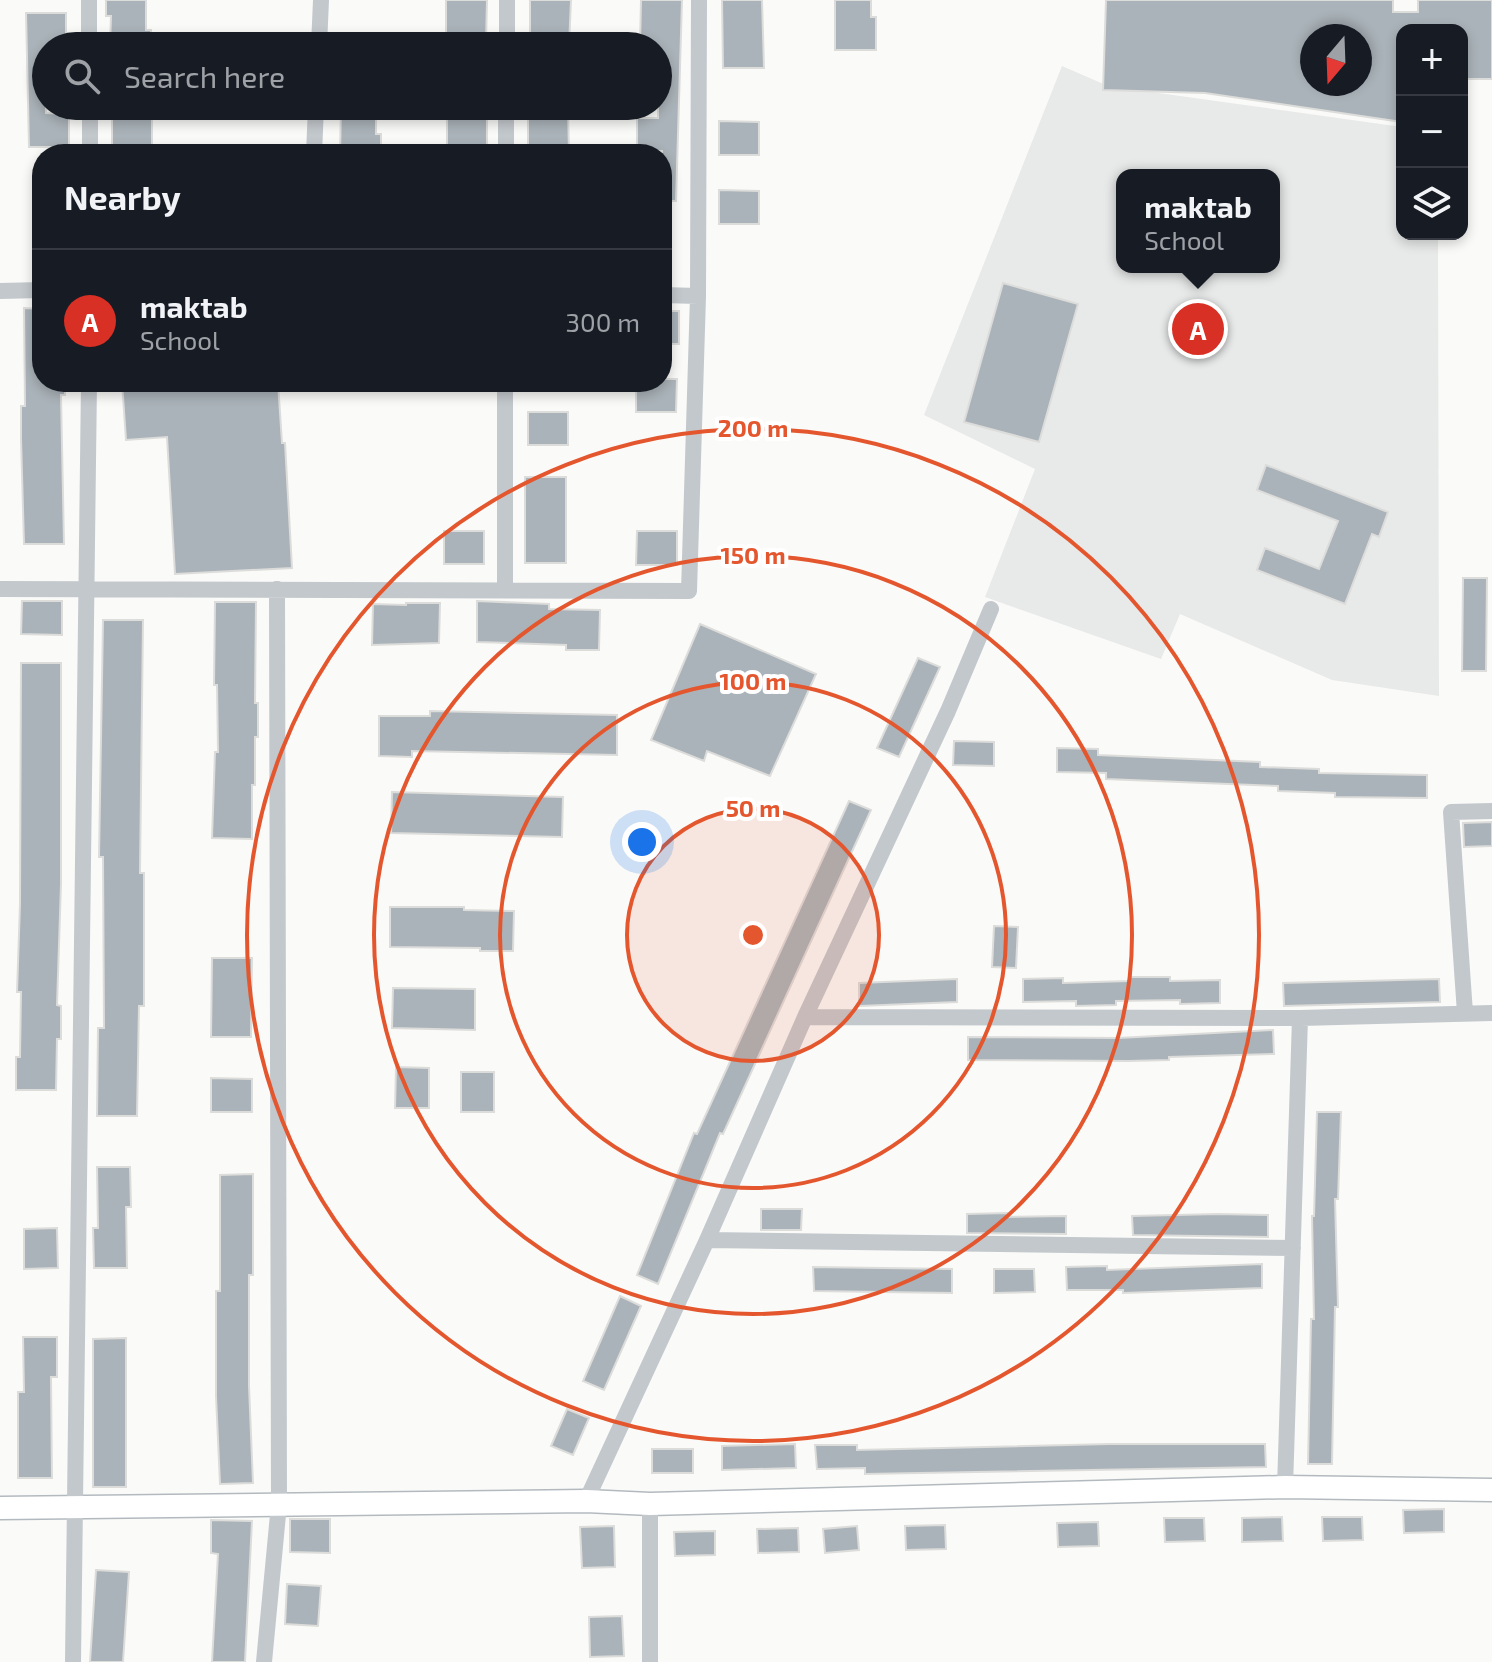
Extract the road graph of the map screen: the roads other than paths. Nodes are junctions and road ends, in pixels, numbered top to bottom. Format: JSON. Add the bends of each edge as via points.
{"nodes":[{"id":1,"x":89,"y":0,"type":"edge"},
{"id":2,"x":321,"y":0,"type":"edge"},
{"id":3,"x":507,"y":0,"type":"edge"},
{"id":4,"x":699,"y":0,"type":"edge"},
{"id":5,"x":89,"y":32,"type":"edge"},
{"id":6,"x":320,"y":32,"type":"edge"},
{"id":7,"x":507,"y":32,"type":"edge"},
{"id":8,"x":90,"y":120,"type":"edge"},
{"id":9,"x":315,"y":120,"type":"edge"},
{"id":10,"x":506,"y":120,"type":"edge"},
{"id":11,"x":90,"y":144,"type":"edge"},
{"id":12,"x":314,"y":144,"type":"edge"},
{"id":13,"x":506,"y":144,"type":"edge"},
{"id":14,"x":32,"y":290,"type":"edge"},
{"id":15,"x":0,"y":291,"type":"edge"},
{"id":16,"x":672,"y":295,"type":"edge"},
{"id":17,"x":698,"y":296,"type":"junction"},
{"id":18,"x":89,"y":392,"type":"edge"},
{"id":19,"x":505,"y":392,"type":"edge"},
{"id":20,"x":0,"y":589,"type":"edge"},
{"id":21,"x":277,"y":589,"type":"junction"},
{"id":22,"x":86,"y":590,"type":"junction"},
{"id":23,"x":505,"y":590,"type":"junction"},
{"id":24,"x":991,"y":609,"type":"dead end"},
{"id":25,"x":1492,"y":811,"type":"edge"},
{"id":26,"x":1465,"y":1013,"type":"junction"},
{"id":27,"x":1492,"y":1013,"type":"edge"},
{"id":28,"x":805,"y":1017,"type":"junction"},
{"id":29,"x":1300,"y":1018,"type":"junction"},
{"id":30,"x":707,"y":1240,"type":"junction"},
{"id":31,"x":1293,"y":1248,"type":"junction"},
{"id":32,"x":1285,"y":1487,"type":"junction"},
{"id":33,"x":1492,"y":1490,"type":"edge"},
{"id":34,"x":586,"y":1501,"type":"junction"},
{"id":35,"x":279,"y":1504,"type":"junction"},
{"id":36,"x":650,"y":1504,"type":"junction"},
{"id":37,"x":77,"y":1505,"type":"junction"},
{"id":38,"x":0,"y":1508,"type":"edge"},
{"id":39,"x":73,"y":1662,"type":"edge"},
{"id":40,"x":264,"y":1662,"type":"edge"},
{"id":41,"x":650,"y":1662,"type":"edge"}],
"edges":[{"from":1,"to":5,"type":"street"},
{"from":2,"to":6,"type":"street"},
{"from":3,"to":7,"type":"street"},
{"from":4,"to":17,"type":"street"},
{"from":8,"to":11,"type":"street"},
{"from":9,"to":12,"type":"street"},
{"from":10,"to":13,"type":"street"},
{"from":14,"to":15,"type":"street"},
{"from":16,"to":17,"type":"street"},
{"from":17,"to":23,"type":"street","via":[[689,591]]},
{"from":18,"to":22,"type":"street"},
{"from":19,"to":23,"type":"street"},
{"from":20,"to":22,"type":"street"},
{"from":21,"to":22,"type":"street"},
{"from":21,"to":23,"type":"street"},
{"from":21,"to":35,"type":"street"},
{"from":22,"to":37,"type":"street"},
{"from":24,"to":28,"type":"street"},
{"from":25,"to":26,"type":"street","via":[[1451,812]]},
{"from":26,"to":27,"type":"street"},
{"from":26,"to":29,"type":"street"},
{"from":28,"to":29,"type":"street"},
{"from":28,"to":30,"type":"street"},
{"from":29,"to":31,"type":"street"},
{"from":30,"to":31,"type":"street"},
{"from":30,"to":34,"type":"street"},
{"from":31,"to":32,"type":"street"},
{"from":32,"to":33,"type":"street"},
{"from":32,"to":36,"type":"street"},
{"from":34,"to":35,"type":"street"},
{"from":34,"to":36,"type":"street"},
{"from":35,"to":37,"type":"street"},
{"from":35,"to":40,"type":"street"},
{"from":36,"to":41,"type":"street"},
{"from":37,"to":38,"type":"street"},
{"from":37,"to":39,"type":"street"}]}
